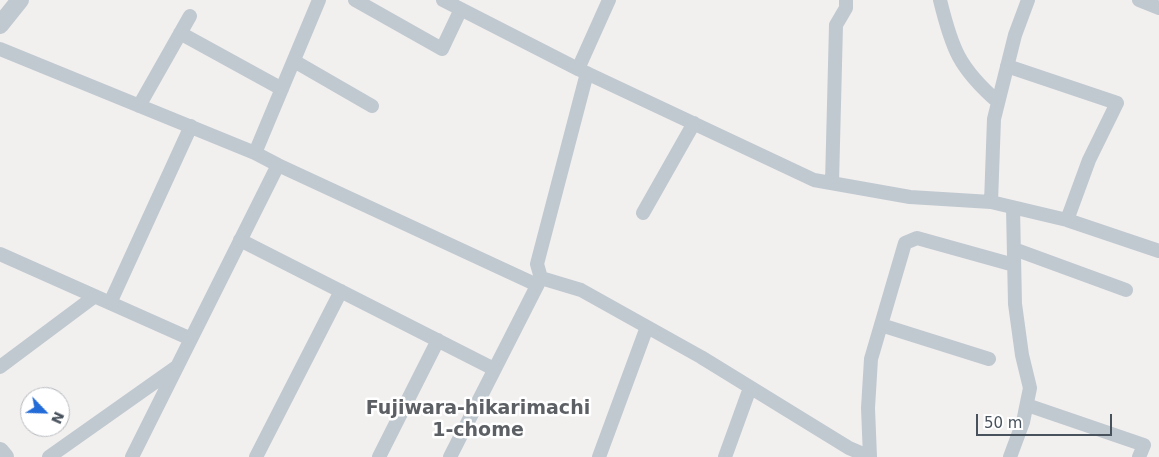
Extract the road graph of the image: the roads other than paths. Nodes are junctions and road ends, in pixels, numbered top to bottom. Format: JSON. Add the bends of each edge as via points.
{"nodes":[{"id":1,"x":20,"y":0,"type":"edge"},
{"id":2,"x":320,"y":0,"type":"edge"},
{"id":3,"x":355,"y":0,"type":"edge"},
{"id":4,"x":443,"y":0,"type":"edge"},
{"id":5,"x":609,"y":0,"type":"edge"},
{"id":6,"x":846,"y":0,"type":"edge"},
{"id":7,"x":940,"y":0,"type":"edge"},
{"id":8,"x":1028,"y":0,"type":"edge"},
{"id":9,"x":461,"y":9,"type":"junction"},
{"id":10,"x":190,"y":16,"type":"dead end"},
{"id":11,"x":0,"y":25,"type":"edge"},
{"id":12,"x":180,"y":33,"type":"junction"},
{"id":13,"x":0,"y":49,"type":"edge"},
{"id":14,"x":294,"y":61,"type":"junction"},
{"id":15,"x":1007,"y":66,"type":"junction"},
{"id":16,"x":582,"y":71,"type":"junction"},
{"id":17,"x":282,"y":89,"type":"junction"},
{"id":18,"x":998,"y":102,"type":"junction"},
{"id":19,"x":140,"y":106,"type":"junction"},
{"id":20,"x":372,"y":106,"type":"dead end"},
{"id":21,"x":694,"y":124,"type":"junction"},
{"id":22,"x":190,"y":126,"type":"junction"},
{"id":23,"x":255,"y":153,"type":"junction"},
{"id":24,"x":278,"y":165,"type":"junction"},
{"id":25,"x":832,"y":183,"type":"junction"},
{"id":26,"x":991,"y":202,"type":"junction"},
{"id":27,"x":1013,"y":208,"type":"junction"},
{"id":28,"x":643,"y":213,"type":"dead end"},
{"id":29,"x":1067,"y":220,"type":"junction"},
{"id":30,"x":240,"y":240,"type":"junction"},
{"id":31,"x":1014,"y":249,"type":"junction"},
{"id":32,"x":1159,"y":251,"type":"edge"},
{"id":33,"x":0,"y":254,"type":"edge"},
{"id":34,"x":1014,"y":265,"type":"junction"},
{"id":35,"x":539,"y":282,"type":"junction"},
{"id":36,"x":1126,"y":290,"type":"dead end"},
{"id":37,"x":341,"y":291,"type":"junction"},
{"id":38,"x":95,"y":296,"type":"junction"},
{"id":39,"x":110,"y":303,"type":"junction"},
{"id":40,"x":881,"y":325,"type":"junction"},
{"id":41,"x":647,"y":327,"type":"junction"},
{"id":42,"x":191,"y":339,"type":"junction"},
{"id":43,"x":438,"y":340,"type":"junction"},
{"id":44,"x":989,"y":360,"type":"dead end"},
{"id":45,"x":178,"y":366,"type":"junction"},
{"id":46,"x":0,"y":367,"type":"edge"},
{"id":47,"x":494,"y":369,"type":"junction"},
{"id":48,"x":750,"y":388,"type":"junction"},
{"id":49,"x":1026,"y":405,"type":"junction"},
{"id":50,"x":0,"y":451,"type":"edge"},
{"id":51,"x":847,"y":453,"type":"edge"},
{"id":52,"x":5,"y":457,"type":"edge"},
{"id":53,"x":49,"y":457,"type":"edge"},
{"id":54,"x":132,"y":457,"type":"edge"},
{"id":55,"x":256,"y":457,"type":"edge"},
{"id":56,"x":379,"y":457,"type":"edge"},
{"id":57,"x":450,"y":457,"type":"edge"},
{"id":58,"x":599,"y":457,"type":"edge"},
{"id":59,"x":725,"y":457,"type":"edge"},
{"id":60,"x":1010,"y":457,"type":"edge"},
{"id":61,"x":1139,"y":457,"type":"edge"}],
"edges":[{"from":1,"to":11,"type":"street"},
{"from":2,"to":14,"type":"street"},
{"from":3,"to":9,"type":"street","via":[[442,49]]},
{"from":4,"to":9,"type":"street"},
{"from":5,"to":16,"type":"street"},
{"from":6,"to":25,"type":"street","via":[[846,8],[836,25]]},
{"from":7,"to":18,"type":"street","via":[[950,39],[963,65],[979,86]]},
{"from":8,"to":15,"type":"street"},
{"from":9,"to":16,"type":"street"},
{"from":10,"to":12,"type":"street"},
{"from":12,"to":17,"type":"street"},
{"from":12,"to":19,"type":"street"},
{"from":13,"to":19,"type":"street"},
{"from":14,"to":17,"type":"street"},
{"from":14,"to":20,"type":"street"},
{"from":15,"to":18,"type":"street"},
{"from":15,"to":29,"type":"street","via":[[1117,103],[1089,160]]},
{"from":16,"to":21,"type":"street"},
{"from":16,"to":35,"type":"street","via":[[537,264]]},
{"from":17,"to":23,"type":"street"},
{"from":18,"to":26,"type":"street","via":[[994,119]]},
{"from":19,"to":22,"type":"street"},
{"from":21,"to":25,"type":"street","via":[[814,180]]},
{"from":21,"to":28,"type":"street"},
{"from":22,"to":23,"type":"street"},
{"from":22,"to":39,"type":"street"},
{"from":23,"to":24,"type":"street"},
{"from":24,"to":30,"type":"street"},
{"from":24,"to":35,"type":"street"},
{"from":25,"to":26,"type":"street","via":[[910,197]]},
{"from":26,"to":27,"type":"street"},
{"from":27,"to":29,"type":"street"},
{"from":27,"to":31,"type":"street"},
{"from":29,"to":32,"type":"street"},
{"from":30,"to":37,"type":"street"},
{"from":30,"to":42,"type":"street"},
{"from":31,"to":34,"type":"street"},
{"from":31,"to":36,"type":"street"},
{"from":33,"to":38,"type":"street"},
{"from":34,"to":40,"type":"street","via":[[918,238],[905,243]]},
{"from":34,"to":49,"type":"street","via":[[1015,304],[1030,388]]},
{"from":35,"to":41,"type":"street","via":[[581,290]]},
{"from":35,"to":47,"type":"street"},
{"from":37,"to":43,"type":"street"},
{"from":37,"to":55,"type":"street"},
{"from":38,"to":39,"type":"street"},
{"from":38,"to":46,"type":"street"},
{"from":39,"to":42,"type":"street"},
{"from":40,"to":44,"type":"street"},
{"from":40,"to":51,"type":"street","via":[[871,359],[870,457]]},
{"from":41,"to":48,"type":"street"},
{"from":41,"to":58,"type":"street"},
{"from":42,"to":45,"type":"street"},
{"from":43,"to":47,"type":"street"},
{"from":43,"to":56,"type":"street"},
{"from":45,"to":53,"type":"street"},
{"from":45,"to":54,"type":"street"},
{"from":47,"to":57,"type":"street"},
{"from":48,"to":51,"type":"street"},
{"from":48,"to":59,"type":"street"},
{"from":49,"to":60,"type":"street"},
{"from":49,"to":61,"type":"street","via":[[1144,445]]},
{"from":50,"to":52,"type":"street"}]}
